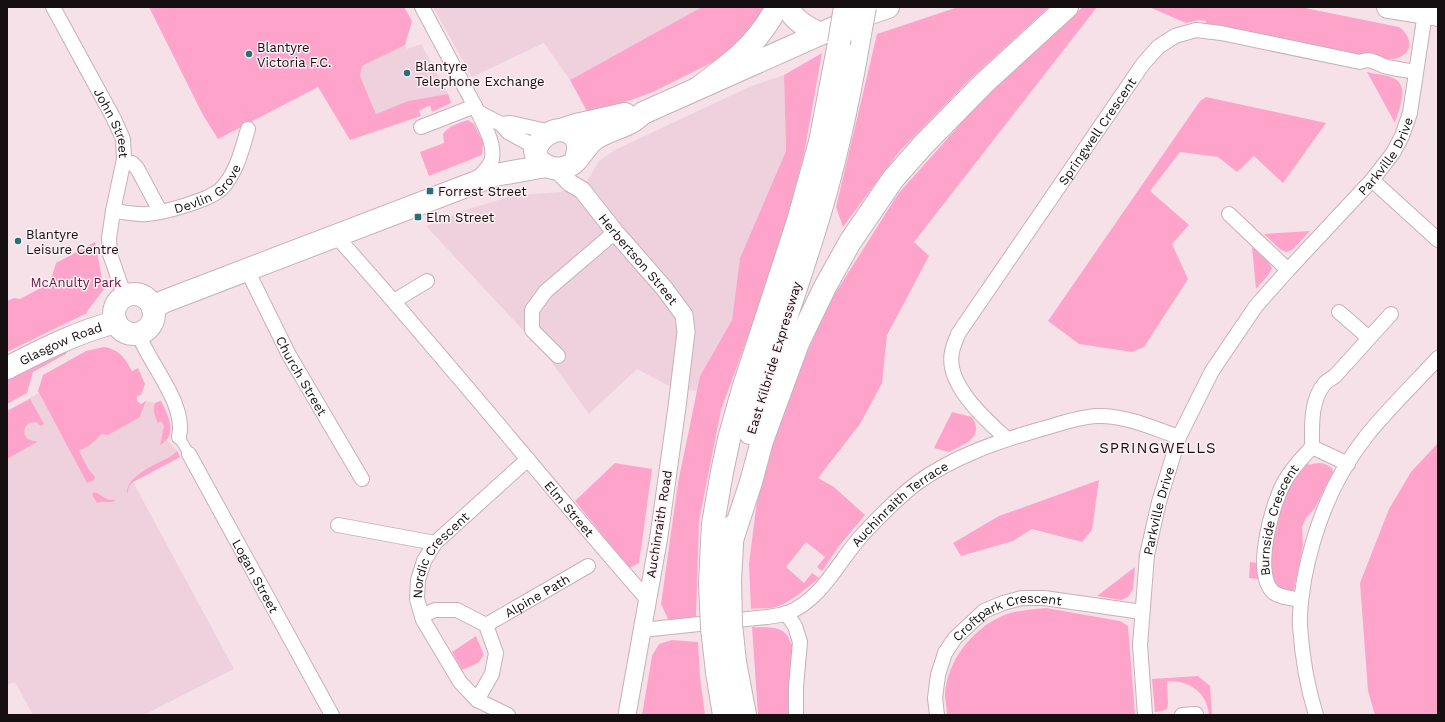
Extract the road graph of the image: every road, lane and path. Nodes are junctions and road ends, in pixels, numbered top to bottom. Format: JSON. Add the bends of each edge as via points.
{"nodes":[{"id":1,"x":53,"y":7,"type":"edge"},
{"id":2,"x":422,"y":7,"type":"edge"},
{"id":3,"x":777,"y":7,"type":"edge"},
{"id":4,"x":788,"y":7,"type":"edge"},
{"id":5,"x":845,"y":7,"type":"edge"},
{"id":6,"x":864,"y":7,"type":"edge"},
{"id":7,"x":888,"y":7,"type":"edge"},
{"id":8,"x":1067,"y":7,"type":"edge"},
{"id":9,"x":1388,"y":7,"type":"edge"},
{"id":10,"x":1432,"y":14,"type":"edge"},
{"id":11,"x":829,"y":39,"type":"junction"},
{"id":12,"x":1416,"y":72,"type":"junction"},
{"id":13,"x":698,"y":88,"type":"junction"},
{"id":14,"x":477,"y":109,"type":"junction"},
{"id":15,"x":643,"y":113,"type":"junction"},
{"id":16,"x":501,"y":124,"type":"junction"},
{"id":17,"x":421,"y":127,"type":"dead end"},
{"id":18,"x":248,"y":129,"type":"dead end"},
{"id":19,"x":554,"y":152,"type":"junction"},
{"id":20,"x":132,"y":163,"type":"dead end"},
{"id":21,"x":1372,"y":180,"type":"junction"},
{"id":22,"x":471,"y":185,"type":"junction"},
{"id":23,"x":113,"y":211,"type":"junction"},
{"id":24,"x":160,"y":211,"type":"junction"},
{"id":25,"x":1229,"y":214,"type":"dead end"},
{"id":26,"x":615,"y":232,"type":"junction"},
{"id":27,"x":336,"y":236,"type":"junction"},
{"id":28,"x":1438,"y":240,"type":"edge"},
{"id":29,"x":247,"y":270,"type":"junction"},
{"id":30,"x":1288,"y":270,"type":"junction"},
{"id":31,"x":427,"y":281,"type":"dead end"},
{"id":32,"x":126,"y":296,"type":"junction"},
{"id":33,"x":394,"y":301,"type":"junction"},
{"id":34,"x":153,"y":309,"type":"junction"},
{"id":35,"x":1339,"y":312,"type":"dead end"},
{"id":36,"x":1391,"y":314,"type":"dead end"},
{"id":37,"x":116,"y":322,"type":"junction"},
{"id":38,"x":686,"y":332,"type":"joint"},
{"id":39,"x":138,"y":333,"type":"junction"},
{"id":40,"x":1369,"y":338,"type":"junction"},
{"id":41,"x":558,"y":356,"type":"dead end"},
{"id":42,"x":1438,"y":358,"type":"edge"},
{"id":43,"x":7,"y":368,"type":"edge"},
{"id":44,"x":179,"y":437,"type":"joint"},
{"id":45,"x":1179,"y":437,"type":"junction"},
{"id":46,"x":1007,"y":439,"type":"junction"},
{"id":47,"x":1312,"y":448,"type":"junction"},
{"id":48,"x":189,"y":454,"type":"joint"},
{"id":49,"x":528,"y":459,"type":"junction"},
{"id":50,"x":1348,"y":464,"type":"junction"},
{"id":51,"x":362,"y":479,"type":"dead end"},
{"id":52,"x":338,"y":525,"type":"dead end"},
{"id":53,"x":732,"y":540,"type":"junction"},
{"id":54,"x":435,"y":543,"type":"junction"},
{"id":55,"x":588,"y":566,"type":"dead end"},
{"id":56,"x":720,"y":582,"type":"junction"},
{"id":57,"x":647,"y":599,"type":"junction"},
{"id":58,"x":1301,"y":600,"type":"junction"},
{"id":59,"x":1142,"y":612,"type":"junction"},
{"id":60,"x":786,"y":613,"type":"junction"},
{"id":61,"x":422,"y":616,"type":"junction"},
{"id":62,"x":486,"y":624,"type":"junction"},
{"id":63,"x":642,"y":630,"type":"junction"},
{"id":64,"x":726,"y":667,"type":"junction"},
{"id":65,"x":477,"y":700,"type":"junction"},
{"id":66,"x":1196,"y":714,"type":"dead end"},
{"id":67,"x":332,"y":715,"type":"edge"},
{"id":68,"x":508,"y":715,"type":"edge"},
{"id":69,"x":627,"y":715,"type":"edge"},
{"id":70,"x":724,"y":715,"type":"edge"},
{"id":71,"x":745,"y":715,"type":"edge"},
{"id":72,"x":796,"y":715,"type":"edge"},
{"id":73,"x":938,"y":715,"type":"edge"},
{"id":74,"x":1145,"y":715,"type":"edge"},
{"id":75,"x":1182,"y":715,"type":"edge"},
{"id":76,"x":1316,"y":715,"type":"edge"}],
"edges":[{"from":1,"to":23,"type":"street","name":"John Street","via":[[123,139],[124,159]]},
{"from":2,"to":14,"type":"street"},
{"from":3,"to":13,"type":"main road","via":[[770,21],[748,48],[734,62]]},
{"from":4,"to":11,"type":"main road","via":[[798,21]]},
{"from":5,"to":11,"type":"main road","name":"East Kilbride Expressway","bridge":true},
{"from":6,"to":53,"type":"main road","name":"East Kilbride Expressway","bridge":true,"via":[[853,77],[835,160],[764,383],[740,475]]},
{"from":7,"to":11,"type":"main road","via":[[856,18]]},
{"from":8,"to":53,"type":"main road","via":[[984,83],[923,145],[893,179],[850,242],[798,344],[762,440]]},
{"from":9,"to":10,"type":"main road"},
{"from":10,"to":12,"type":"street","name":"Parkville Drive"},
{"from":11,"to":13,"type":"main road"},
{"from":11,"to":56,"type":"main road","name":"East Kilbride Expressway","via":[[821,135],[798,221],[743,389],[722,472],[714,524]]},
{"from":12,"to":21,"type":"street","name":"Parkville Drive","via":[[1410,113],[1402,136],[1393,153]]},
{"from":12,"to":46,"type":"street","name":"Springwell Crescent","via":[[1383,66],[1377,62],[1360,62],[1196,30],[1175,36],[1158,47],[1143,64],[958,334],[951,353],[952,372],[972,405]]},
{"from":13,"to":15,"type":"main road"},
{"from":14,"to":16,"type":"street"},
{"from":14,"to":17,"type":"street"},
{"from":14,"to":22,"type":"street","via":[[491,144],[492,158],[486,170]]},
{"from":15,"to":19,"type":"main road","via":[[632,122],[593,140],[586,146]]},
{"from":15,"to":19,"type":"main road","via":[[631,112],[576,125]]},
{"from":16,"to":19,"type":"street","via":[[508,132]]},
{"from":16,"to":19,"type":"street","via":[[511,123]]},
{"from":18,"to":24,"type":"street","name":"Devlin Grove","via":[[236,168],[222,189],[202,200]]},
{"from":19,"to":22,"type":"main road","via":[[516,158],[495,175]]},
{"from":19,"to":26,"type":"street","name":"Herbertson Street","via":[[581,174],[582,190]]},
{"from":20,"to":24,"type":"street","name":"Devlin Grove"},
{"from":21,"to":28,"type":"street"},
{"from":21,"to":30,"type":"street","name":"Parkville Drive"},
{"from":22,"to":27,"type":"main road"},
{"from":23,"to":24,"type":"street","name":"Devlin Grove","via":[[147,214]]},
{"from":23,"to":32,"type":"street","name":"John Street","via":[[109,238],[110,254]]},
{"from":25,"to":30,"type":"street"},
{"from":26,"to":38,"type":"street","name":"Herbertson Street","via":[[684,315]]},
{"from":26,"to":41,"type":"street","via":[[546,291],[532,310],[532,330]]},
{"from":27,"to":29,"type":"main road"},
{"from":27,"to":33,"type":"street","name":"Elm Street"},
{"from":29,"to":34,"type":"main road","via":[[163,302]]},
{"from":29,"to":51,"type":"street","name":"Church Street","via":[[289,355]]},
{"from":30,"to":45,"type":"street","name":"Parkville Drive","via":[[1256,306],[1212,371]]},
{"from":31,"to":33,"type":"street"},
{"from":32,"to":34,"type":"main road","via":[[141,296],[147,299]]},
{"from":32,"to":37,"type":"main road","via":[[115,306]]},
{"from":33,"to":49,"type":"street","name":"Elm Street"},
{"from":34,"to":39,"type":"main road","via":[[151,323]]},
{"from":35,"to":40,"type":"street"},
{"from":36,"to":40,"type":"street"},
{"from":37,"to":39,"type":"main road","via":[[128,333]]},
{"from":37,"to":43,"type":"main road","name":"Glasgow Road","via":[[72,337]]},
{"from":38,"to":57,"type":"street","name":"Auchinraith Road","via":[[659,536]]},
{"from":39,"to":44,"type":"street","via":[[177,409]]},
{"from":40,"to":47,"type":"street","via":[[1325,384],[1316,400],[1312,423]]},
{"from":42,"to":50,"type":"street","via":[[1368,434]]},
{"from":44,"to":48,"type":"street","name":"Logan Street"},
{"from":45,"to":46,"type":"street","name":"Auchinraith Terrace","via":[[1133,421],[1097,416]]},
{"from":45,"to":59,"type":"street","name":"Parkville Drive","via":[[1159,502],[1147,554]]},
{"from":46,"to":60,"type":"street","name":"Auchinraith Terrace","via":[[963,457],[917,483],[862,536],[810,600]]},
{"from":47,"to":50,"type":"street","name":"Burnside Crescent"},
{"from":47,"to":58,"type":"street","name":"Burnside Crescent","via":[[1286,479],[1277,498],[1270,518],[1265,556],[1265,571],[1272,590],[1278,595]]},
{"from":48,"to":67,"type":"street","name":"Logan Street"},
{"from":49,"to":54,"type":"street","name":"Nordic Crescent"},
{"from":49,"to":57,"type":"street","name":"Elm Street"},
{"from":50,"to":58,"type":"street","via":[[1331,494],[1318,526],[1308,560]]},
{"from":52,"to":54,"type":"street"},
{"from":53,"to":56,"type":"main road","name":"East Kilbride Expressway"},
{"from":54,"to":61,"type":"street","name":"Nordic Crescent","via":[[424,561],[418,580],[417,599]]},
{"from":55,"to":62,"type":"street","name":"Alpine Path"},
{"from":56,"to":64,"type":"main road","name":"East Kilbride Expressway","bridge":true,"via":[[712,628]]},
{"from":57,"to":63,"type":"street","name":"Auchinraith Road"},
{"from":58,"to":76,"type":"street","via":[[1303,658]]},
{"from":59,"to":73,"type":"street","name":"Croftpark Crescent","via":[[1044,598],[1022,598],[984,611],[955,638],[945,653],[938,675],[935,698]]},
{"from":59,"to":74,"type":"street","name":"Parkville Drive","via":[[1140,645]]},
{"from":60,"to":63,"type":"street","name":"Auchinraith Terrace"},
{"from":60,"to":72,"type":"street","via":[[795,626],[800,642]]},
{"from":61,"to":62,"type":"street","via":[[435,610],[457,610]]},
{"from":61,"to":65,"type":"street","name":"Nordic Crescent","via":[[460,682]]},
{"from":62,"to":65,"type":"street","via":[[496,653],[492,674]]},
{"from":63,"to":69,"type":"street","name":"Auchinraith Road"},
{"from":64,"to":70,"type":"main road","name":"East Kilbride Expressway"},
{"from":64,"to":71,"type":"main road","name":"East Kilbride Expressway"},
{"from":65,"to":68,"type":"street","name":"Nordic Crescent"},
{"from":66,"to":75,"type":"street"}]}
